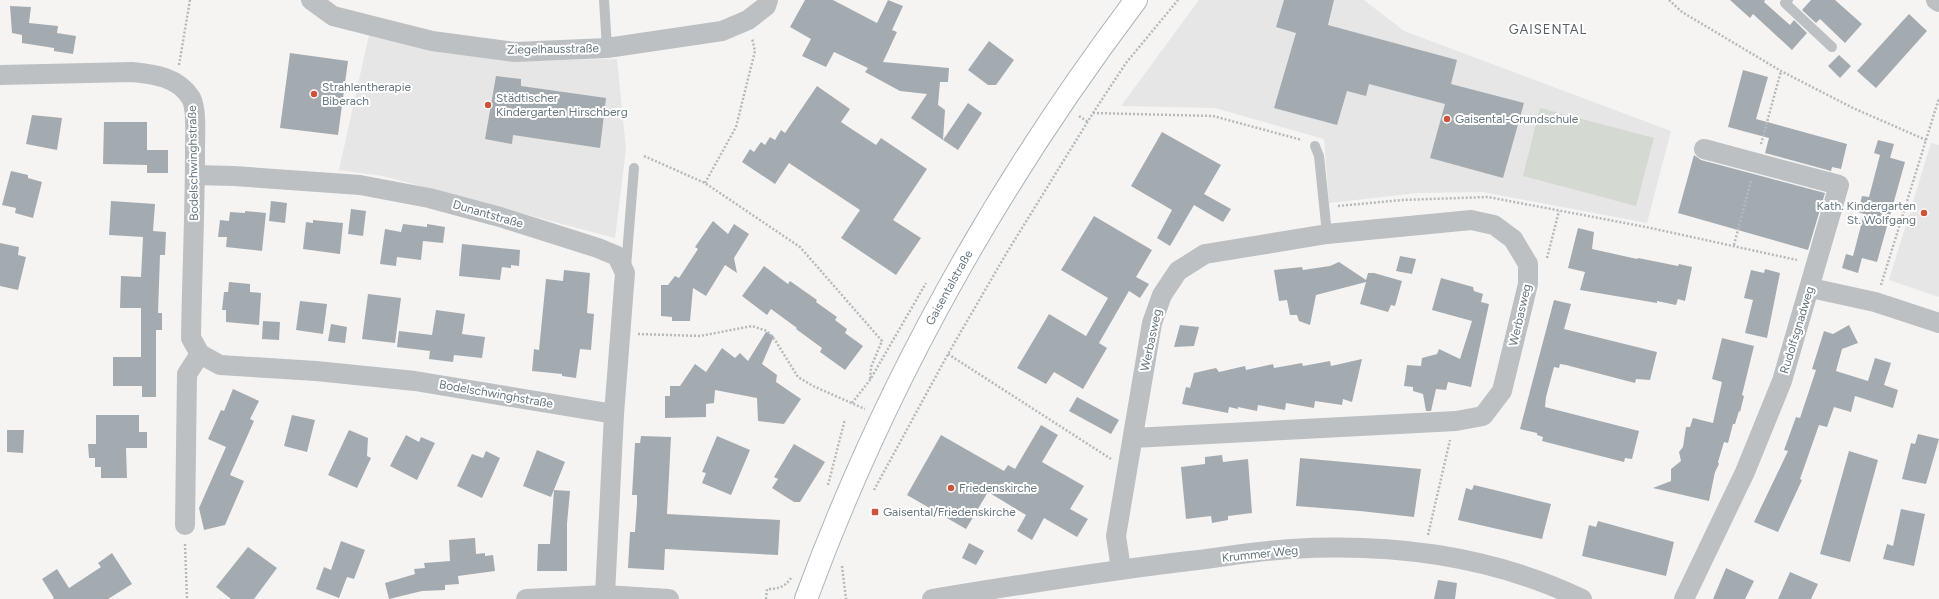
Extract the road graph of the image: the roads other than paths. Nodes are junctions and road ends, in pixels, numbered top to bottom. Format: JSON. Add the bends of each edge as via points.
{"nodes":[{"id":1,"x":311,"y":0,"type":"edge"},
{"id":2,"x":604,"y":0,"type":"edge"},
{"id":3,"x":768,"y":0,"type":"edge"},
{"id":4,"x":1136,"y":0,"type":"edge"},
{"id":5,"x":1788,"y":0,"type":"edge"},
{"id":6,"x":1936,"y":0,"type":"edge"},
{"id":7,"x":1939,"y":2,"type":"edge"},
{"id":8,"x":607,"y":48,"type":"junction"},
{"id":9,"x":1832,"y":48,"type":"dead end"},
{"id":10,"x":0,"y":75,"type":"edge"},
{"id":11,"x":1315,"y":146,"type":"road end"},
{"id":12,"x":1704,"y":149,"type":"dead end"},
{"id":13,"x":634,"y":168,"type":"road end"},
{"id":14,"x":195,"y":175,"type":"junction"},
{"id":15,"x":1327,"y":234,"type":"junction"},
{"id":16,"x":625,"y":273,"type":"junction"},
{"id":17,"x":1810,"y":288,"type":"junction"},
{"id":18,"x":1939,"y":323,"type":"edge"},
{"id":19,"x":200,"y":354,"type":"junction"},
{"id":20,"x":614,"y":414,"type":"junction"},
{"id":21,"x":1133,"y":438,"type":"junction"},
{"id":22,"x":185,"y":525,"type":"road end"},
{"id":23,"x":1121,"y":569,"type":"junction"},
{"id":24,"x":998,"y":588,"type":"junction"},
{"id":25,"x":605,"y":595,"type":"junction"},
{"id":26,"x":526,"y":599,"type":"edge"},
{"id":27,"x":669,"y":599,"type":"edge"},
{"id":28,"x":806,"y":599,"type":"edge"},
{"id":29,"x":932,"y":599,"type":"edge"},
{"id":30,"x":1019,"y":599,"type":"edge"},
{"id":31,"x":1582,"y":599,"type":"edge"},
{"id":32,"x":1684,"y":599,"type":"edge"}],
"edges":[{"from":1,"to":8,"type":"street","name":"Ziegelhausstraße","via":[[333,16],[432,41],[515,52]]},
{"from":2,"to":8,"type":"lane"},
{"from":3,"to":8,"type":"street","name":"Ziegelhausstraße","via":[[766,6],[748,20],[722,31]]},
{"from":4,"to":28,"type":"main road","name":"Gaisentalstraße","via":[[1071,91],[980,230],[877,426]]},
{"from":5,"to":9,"type":"lane","via":[[1785,3]]},
{"from":6,"to":7,"type":"street"},
{"from":10,"to":14,"type":"street","name":"Bodelschwinghstraße","via":[[132,72],[166,77],[181,86],[191,99],[194,114]]},
{"from":11,"to":15,"type":"lane","via":[[1319,156]]},
{"from":12,"to":17,"type":"street","name":"Rudolfsgnadweg","via":[[1839,185]]},
{"from":13,"to":16,"type":"lane"},
{"from":14,"to":16,"type":"street","name":"Dunantstraße","via":[[360,185],[429,198],[598,248],[617,256]]},
{"from":14,"to":19,"type":"street","name":"Bodelschwinghstraße","via":[[191,338]]},
{"from":15,"to":21,"type":"street","name":"Werbasweg","via":[[1205,254],[1178,271],[1162,295],[1152,323]]},
{"from":15,"to":21,"type":"street","name":"Werbasweg","via":[[1472,220],[1494,226],[1513,240],[1528,264],[1528,284],[1502,391],[1483,416],[1456,421]]},
{"from":16,"to":20,"type":"street"},
{"from":17,"to":18,"type":"street","via":[[1875,302]]},
{"from":17,"to":32,"type":"street","name":"Rudolfsgnadweg","via":[[1779,388],[1745,472]]},
{"from":19,"to":20,"type":"street","name":"Bodelschwinghstraße","via":[[220,365],[415,380]]},
{"from":19,"to":22,"type":"street","via":[[187,374]]},
{"from":20,"to":25,"type":"street"},
{"from":21,"to":23,"type":"street","name":"Werbasweg","via":[[1116,536]]},
{"from":23,"to":24,"type":"street","name":"Krummer Weg"},
{"from":23,"to":31,"type":"street","name":"Krummer Weg","via":[[1291,549],[1422,552],[1528,576]]},
{"from":24,"to":29,"type":"street","name":"Krummer Weg"},
{"from":24,"to":30,"type":"street"},
{"from":25,"to":26,"type":"street"},
{"from":25,"to":27,"type":"street"}]}
